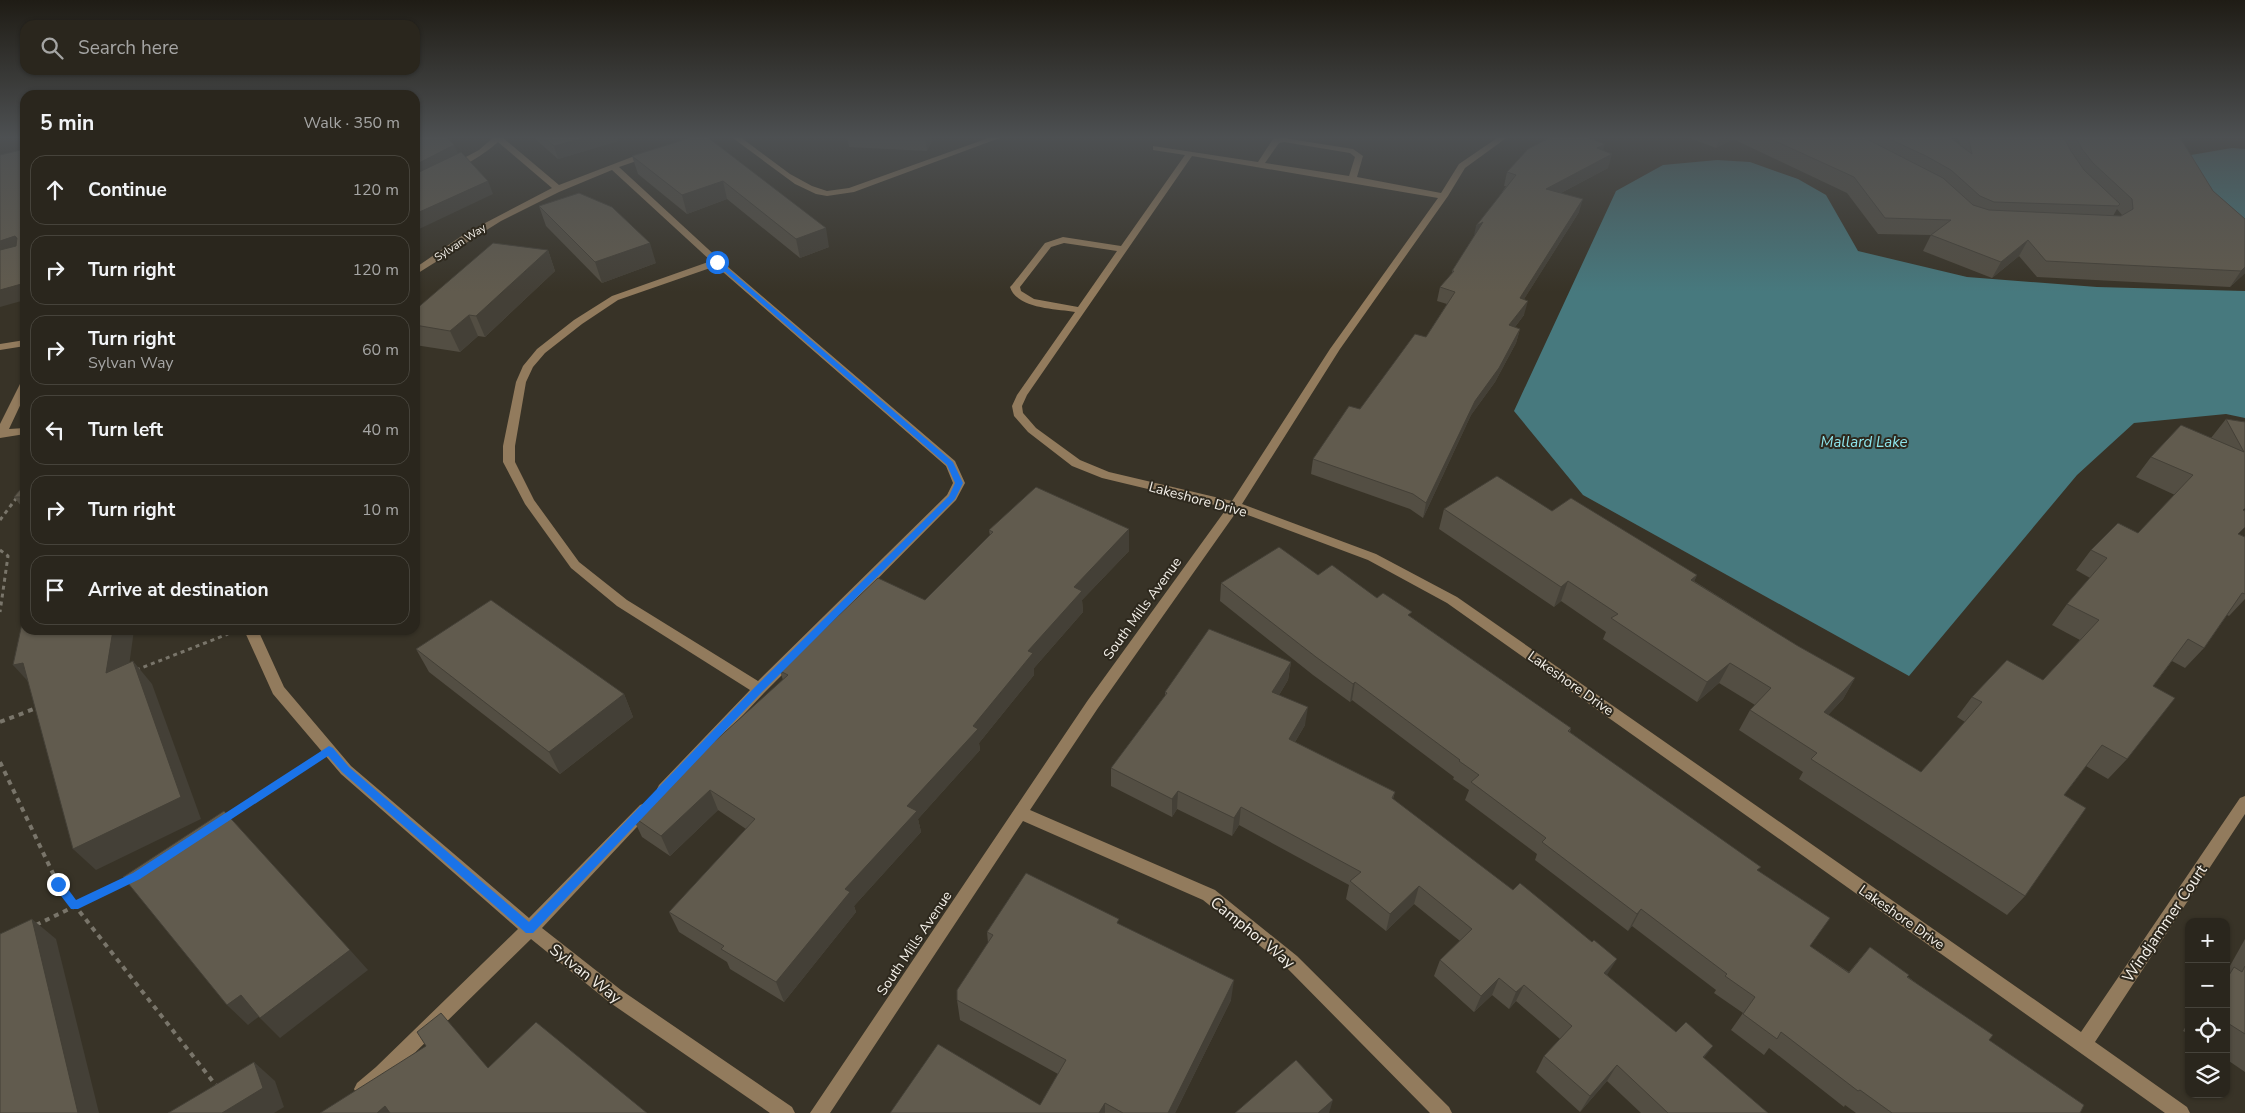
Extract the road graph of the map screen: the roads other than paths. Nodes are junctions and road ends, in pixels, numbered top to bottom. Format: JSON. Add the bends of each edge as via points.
{"nodes":[{"id":1,"x":557,"y":188,"type":"edge"},
{"id":2,"x":637,"y":188,"type":"edge"},
{"id":3,"x":808,"y":188,"type":"edge"},
{"id":4,"x":856,"y":188,"type":"edge"},
{"id":5,"x":1165,"y":188,"type":"edge"},
{"id":6,"x":1400,"y":188,"type":"edge"},
{"id":7,"x":1449,"y":188,"type":"edge"},
{"id":8,"x":1444,"y":196,"type":"junction"},
{"id":9,"x":1121,"y":249,"type":"junction"},
{"id":10,"x":717,"y":262,"type":"junction"},
{"id":11,"x":420,"y":269,"type":"edge"},
{"id":12,"x":1079,"y":310,"type":"junction"},
{"id":13,"x":20,"y":344,"type":"edge"},
{"id":14,"x":0,"y":347,"type":"edge"},
{"id":15,"x":20,"y":394,"type":"edge"},
{"id":16,"x":20,"y":432,"type":"edge"},
{"id":17,"x":0,"y":434,"type":"edge"},
{"id":18,"x":1235,"y":506,"type":"junction"},
{"id":19,"x":253,"y":635,"type":"edge"},
{"id":20,"x":759,"y":690,"type":"junction"},
{"id":21,"x":2245,"y":802,"type":"edge"},
{"id":22,"x":1020,"y":813,"type":"junction"},
{"id":23,"x":530,"y":929,"type":"junction"},
{"id":24,"x":2083,"y":1044,"type":"junction"},
{"id":25,"x":354,"y":1096,"type":"edge"},
{"id":26,"x":786,"y":1113,"type":"edge"},
{"id":27,"x":820,"y":1113,"type":"edge"},
{"id":28,"x":1443,"y":1113,"type":"edge"},
{"id":29,"x":2181,"y":1113,"type":"edge"}],
"edges":[{"from":1,"to":11,"type":"street","name":"Sylvan Way","via":[[497,219]]},
{"from":2,"to":10,"type":"street"},
{"from":3,"to":4,"type":"street","via":[[820,193]]},
{"from":5,"to":9,"type":"street","name":"Lakeshore Drive"},
{"from":6,"to":8,"type":"street"},
{"from":7,"to":8,"type":"street","name":"South Mills Avenue"},
{"from":8,"to":18,"type":"street","name":"South Mills Avenue","via":[[1334,348]]},
{"from":9,"to":12,"type":"street","name":"Lakeshore Drive"},
{"from":9,"to":12,"type":"street","via":[[1063,240],[1048,245],[1015,287],[1017,293],[1031,301]]},
{"from":10,"to":20,"type":"street","via":[[951,464],[959,483],[952,497]]},
{"from":10,"to":20,"type":"street","via":[[615,298],[540,351],[521,382],[509,462],[529,501],[575,565],[622,603]]},
{"from":12,"to":18,"type":"street","name":"Lakeshore Drive","via":[[1022,395],[1017,406],[1018,414],[1032,430],[1076,463],[1106,476]]},
{"from":13,"to":14,"type":"street"},
{"from":15,"to":17,"type":"street"},
{"from":16,"to":17,"type":"street"},
{"from":18,"to":22,"type":"street","name":"South Mills Avenue","via":[[1093,704]]},
{"from":18,"to":24,"type":"street","name":"Lakeshore Drive","via":[[1372,558],[1452,600]]},
{"from":19,"to":23,"type":"street","name":"Sylvan Way","via":[[278,690],[346,770]]},
{"from":20,"to":23,"type":"street"},
{"from":21,"to":24,"type":"street","name":"Windjammer Court"},
{"from":22,"to":27,"type":"street","name":"South Mills Avenue"},
{"from":22,"to":28,"type":"street","name":"Camphor Way","via":[[1209,895],[1291,961]]},
{"from":23,"to":25,"type":"street","via":[[382,1073]]},
{"from":23,"to":26,"type":"street","name":"Sylvan Way","via":[[615,996]]},
{"from":24,"to":29,"type":"street","name":"Lakeshore Drive"}]}
